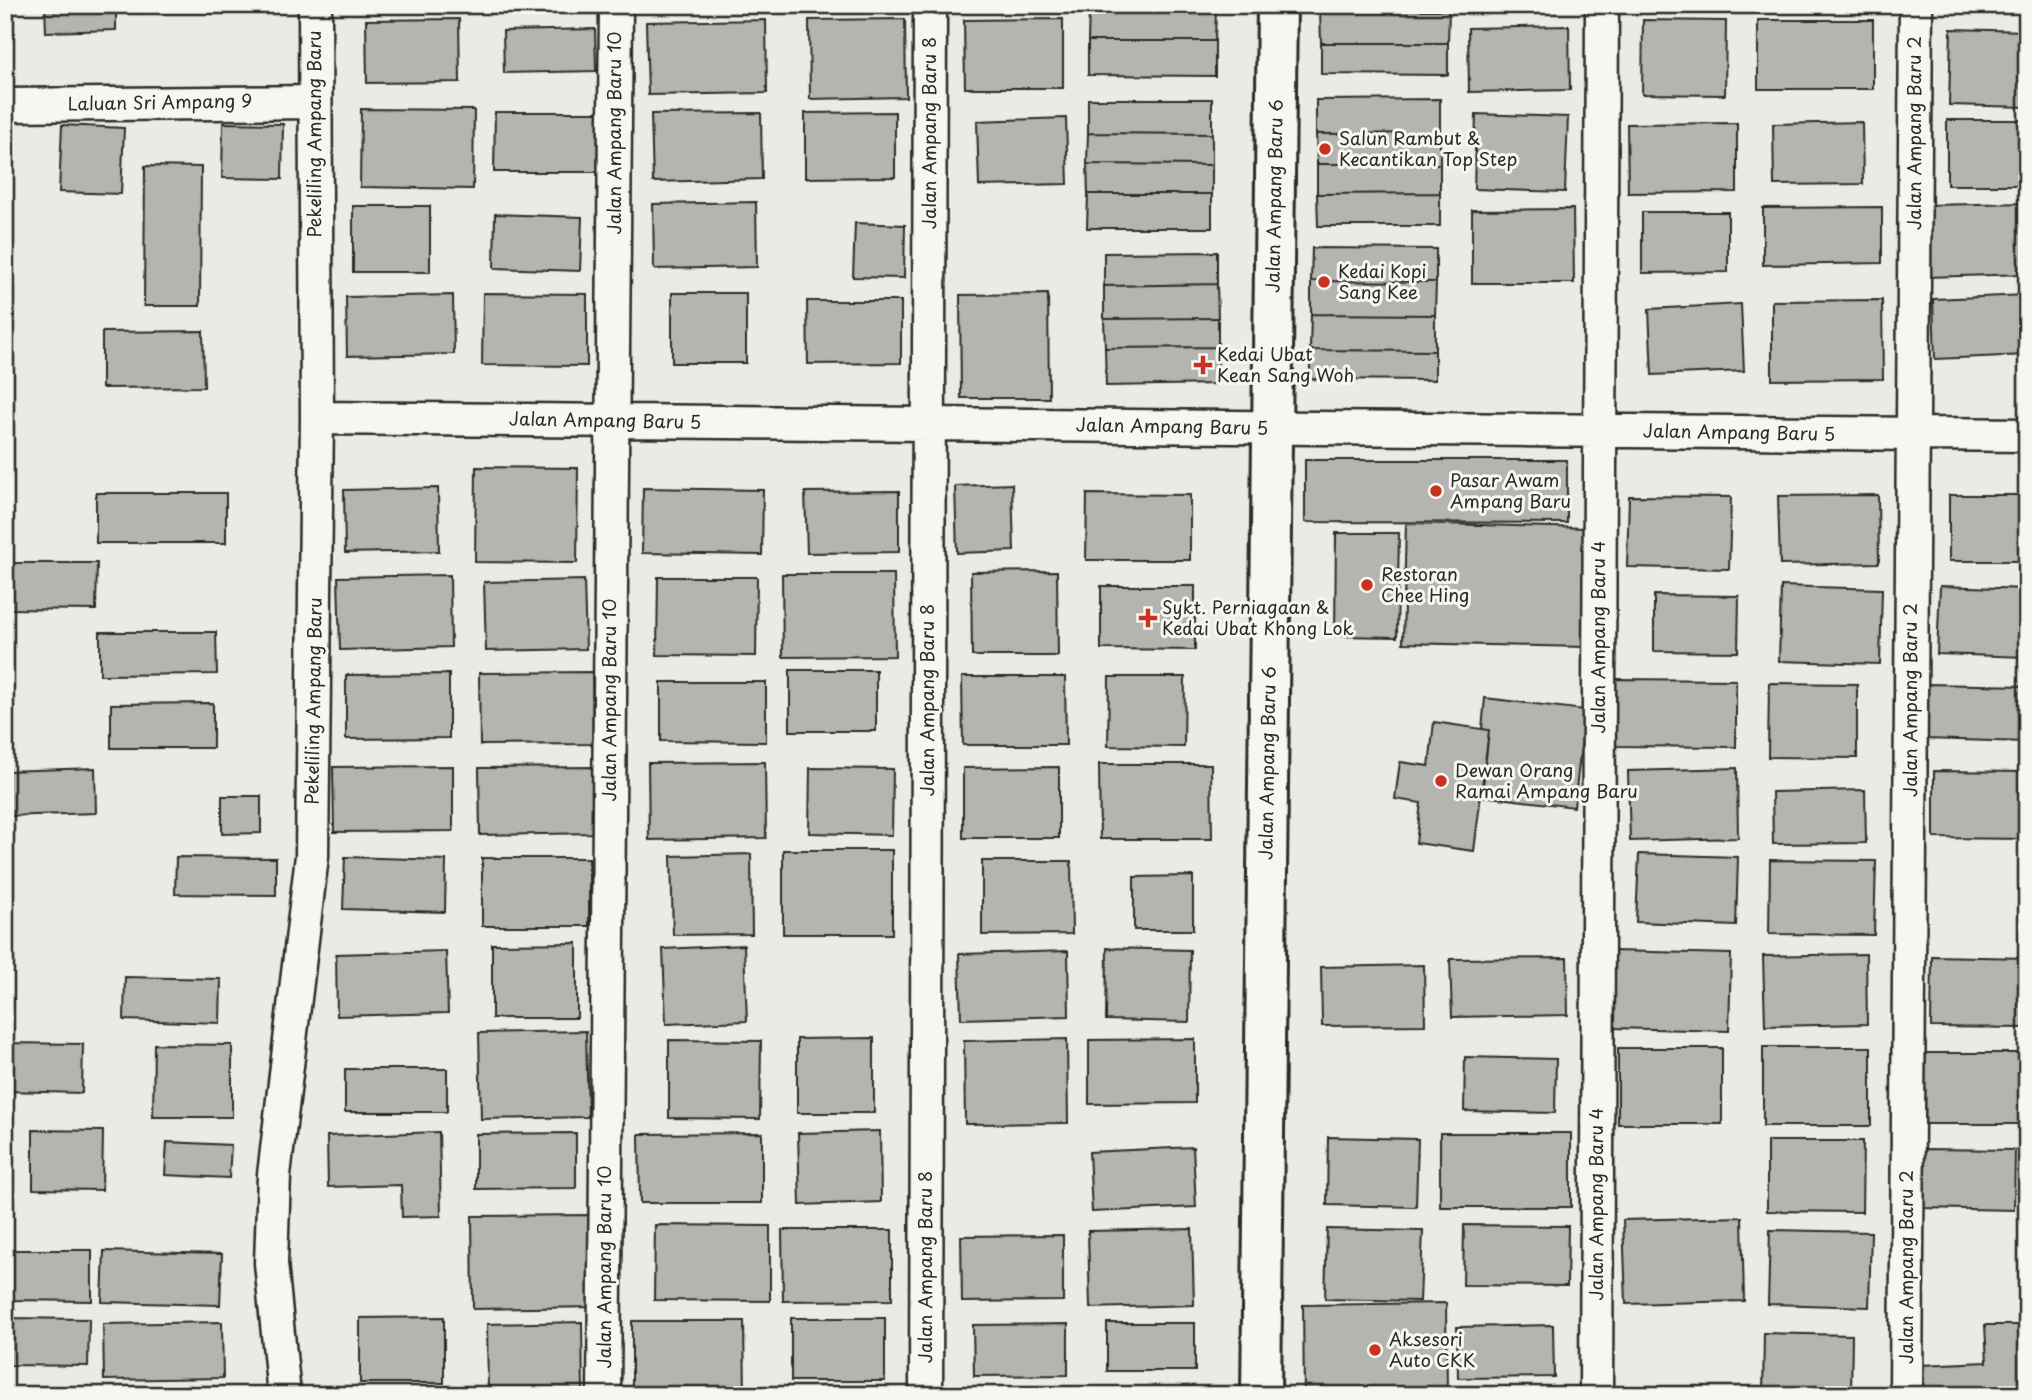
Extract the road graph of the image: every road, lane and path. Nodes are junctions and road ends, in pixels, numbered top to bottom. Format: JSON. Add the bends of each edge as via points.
{"nodes":[{"id":1,"x":315,"y":5,"type":"edge"},
{"id":2,"x":616,"y":5,"type":"edge"},
{"id":3,"x":930,"y":5,"type":"edge"},
{"id":4,"x":1277,"y":5,"type":"edge"},
{"id":5,"x":1602,"y":5,"type":"edge"},
{"id":6,"x":1916,"y":5,"type":"edge"},
{"id":7,"x":314,"y":102,"type":"junction"},
{"id":8,"x":5,"y":106,"type":"edge"},
{"id":9,"x":317,"y":418,"type":"junction"},
{"id":10,"x":612,"y":421,"type":"junction"},
{"id":11,"x":929,"y":424,"type":"junction"},
{"id":12,"x":1272,"y":428,"type":"junction"},
{"id":13,"x":1600,"y":431,"type":"junction"},
{"id":14,"x":1913,"y":434,"type":"junction"},
{"id":15,"x":2027,"y":435,"type":"edge"},
{"id":16,"x":284,"y":1395,"type":"edge"},
{"id":17,"x":604,"y":1395,"type":"edge"},
{"id":18,"x":926,"y":1395,"type":"edge"},
{"id":19,"x":1261,"y":1395,"type":"edge"},
{"id":20,"x":1596,"y":1395,"type":"edge"},
{"id":21,"x":1906,"y":1395,"type":"edge"}],
"edges":[{"from":1,"to":7,"type":"street","name":"Pekeliling Ampang Baru"},
{"from":2,"to":10,"type":"street","name":"Jalan Ampang Baru 10"},
{"from":3,"to":11,"type":"street","name":"Jalan Ampang Baru 8"},
{"from":4,"to":12,"type":"main road","name":"Jalan Ampang Baru 6"},
{"from":5,"to":13,"type":"street","name":"Jalan Ampang Baru 4"},
{"from":6,"to":14,"type":"street","name":"Jalan Ampang Baru 2"},
{"from":7,"to":8,"type":"street","name":"Laluan Sri Ampang 9"},
{"from":7,"to":9,"type":"street","name":"Pekeliling Ampang Baru"},
{"from":9,"to":10,"type":"street","name":"Jalan Ampang Baru 5"},
{"from":9,"to":16,"type":"street","name":"Pekeliling Ampang Baru","via":[[312,856],[274,1175],[271,1263]]},
{"from":10,"to":11,"type":"street","name":"Jalan Ampang Baru 5"},
{"from":10,"to":17,"type":"street","name":"Jalan Ampang Baru 10"},
{"from":11,"to":12,"type":"street","name":"Jalan Ampang Baru 5"},
{"from":11,"to":18,"type":"street","name":"Jalan Ampang Baru 8"},
{"from":12,"to":13,"type":"street","name":"Jalan Ampang Baru 5"},
{"from":12,"to":19,"type":"main road","name":"Jalan Ampang Baru 6"},
{"from":13,"to":14,"type":"street","name":"Jalan Ampang Baru 5"},
{"from":13,"to":20,"type":"street","name":"Jalan Ampang Baru 4"},
{"from":14,"to":15,"type":"street","name":"Jalan Ampang Baru 5"},
{"from":14,"to":21,"type":"street","name":"Jalan Ampang Baru 2"}]}
